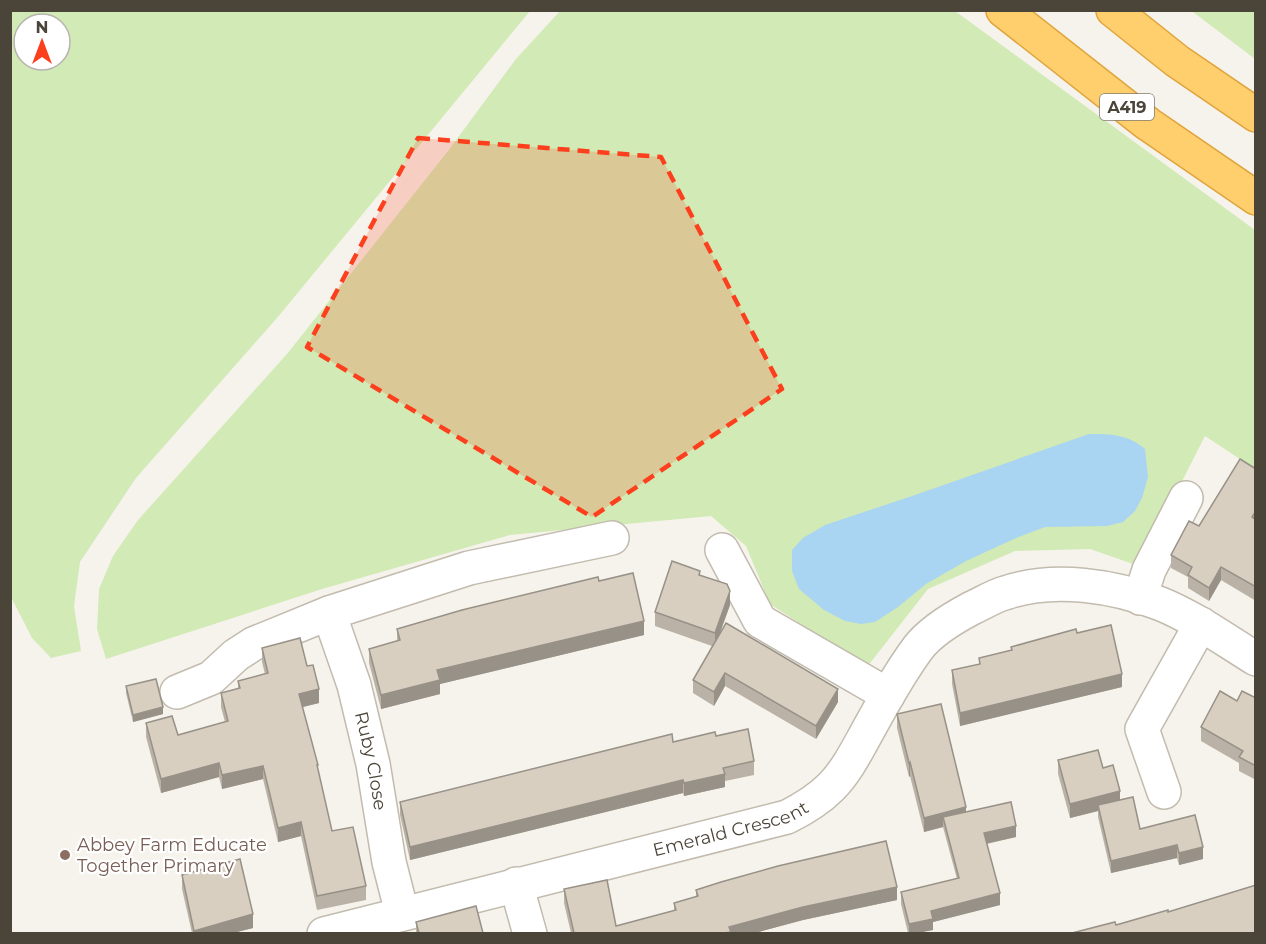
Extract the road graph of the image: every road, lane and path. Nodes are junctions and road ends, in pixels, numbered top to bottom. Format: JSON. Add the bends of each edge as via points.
{"nodes":[{"id":1,"x":1003,"y":10,"type":"edge"},
{"id":2,"x":1113,"y":10,"type":"edge"},
{"id":3,"x":1256,"y":115,"type":"edge"},
{"id":4,"x":1256,"y":198,"type":"edge"},
{"id":5,"x":1185,"y":498,"type":"dead end"},
{"id":6,"x":612,"y":538,"type":"dead end"},
{"id":7,"x":722,"y":550,"type":"dead end"},
{"id":8,"x":1140,"y":598,"type":"junction"},
{"id":9,"x":329,"y":613,"type":"junction"},
{"id":10,"x":1201,"y":624,"type":"junction"},
{"id":11,"x":1256,"y":659,"type":"edge"},
{"id":12,"x":177,"y":692,"type":"dead end"},
{"id":13,"x":888,"y":694,"type":"junction"},
{"id":14,"x":1164,"y":792,"type":"dead end"},
{"id":15,"x":516,"y":884,"type":"junction"},
{"id":16,"x":402,"y":913,"type":"junction"},
{"id":17,"x":335,"y":930,"type":"edge"},
{"id":18,"x":530,"y":933,"type":"edge"}],
"edges":[{"from":1,"to":4,"type":"highway","number":"A419","via":[[1148,123]]},
{"from":2,"to":3,"type":"highway","via":[[1177,61]]},
{"from":5,"to":8,"type":"street","via":[[1149,570]]},
{"from":6,"to":9,"type":"street","via":[[469,568]]},
{"from":7,"to":13,"type":"street","via":[[760,621]]},
{"from":8,"to":10,"type":"street","name":"Emerald Crescent"},
{"from":8,"to":13,"type":"street","name":"Emerald Crescent","via":[[1066,585],[1005,592],[957,616],[919,646]]},
{"from":9,"to":12,"type":"street","via":[[253,644],[211,678]]},
{"from":9,"to":16,"type":"street","name":"Ruby Close","via":[[354,685],[371,753],[389,862]]},
{"from":10,"to":11,"type":"street","name":"Emerald Crescent"},
{"from":10,"to":14,"type":"street","via":[[1142,729]]},
{"from":13,"to":15,"type":"street","name":"Emerald Crescent","via":[[833,786],[787,818]]},
{"from":15,"to":16,"type":"street","name":"Emerald Crescent"},
{"from":15,"to":18,"type":"street"},
{"from":16,"to":17,"type":"street","name":"Emerald Crescent"}]}
